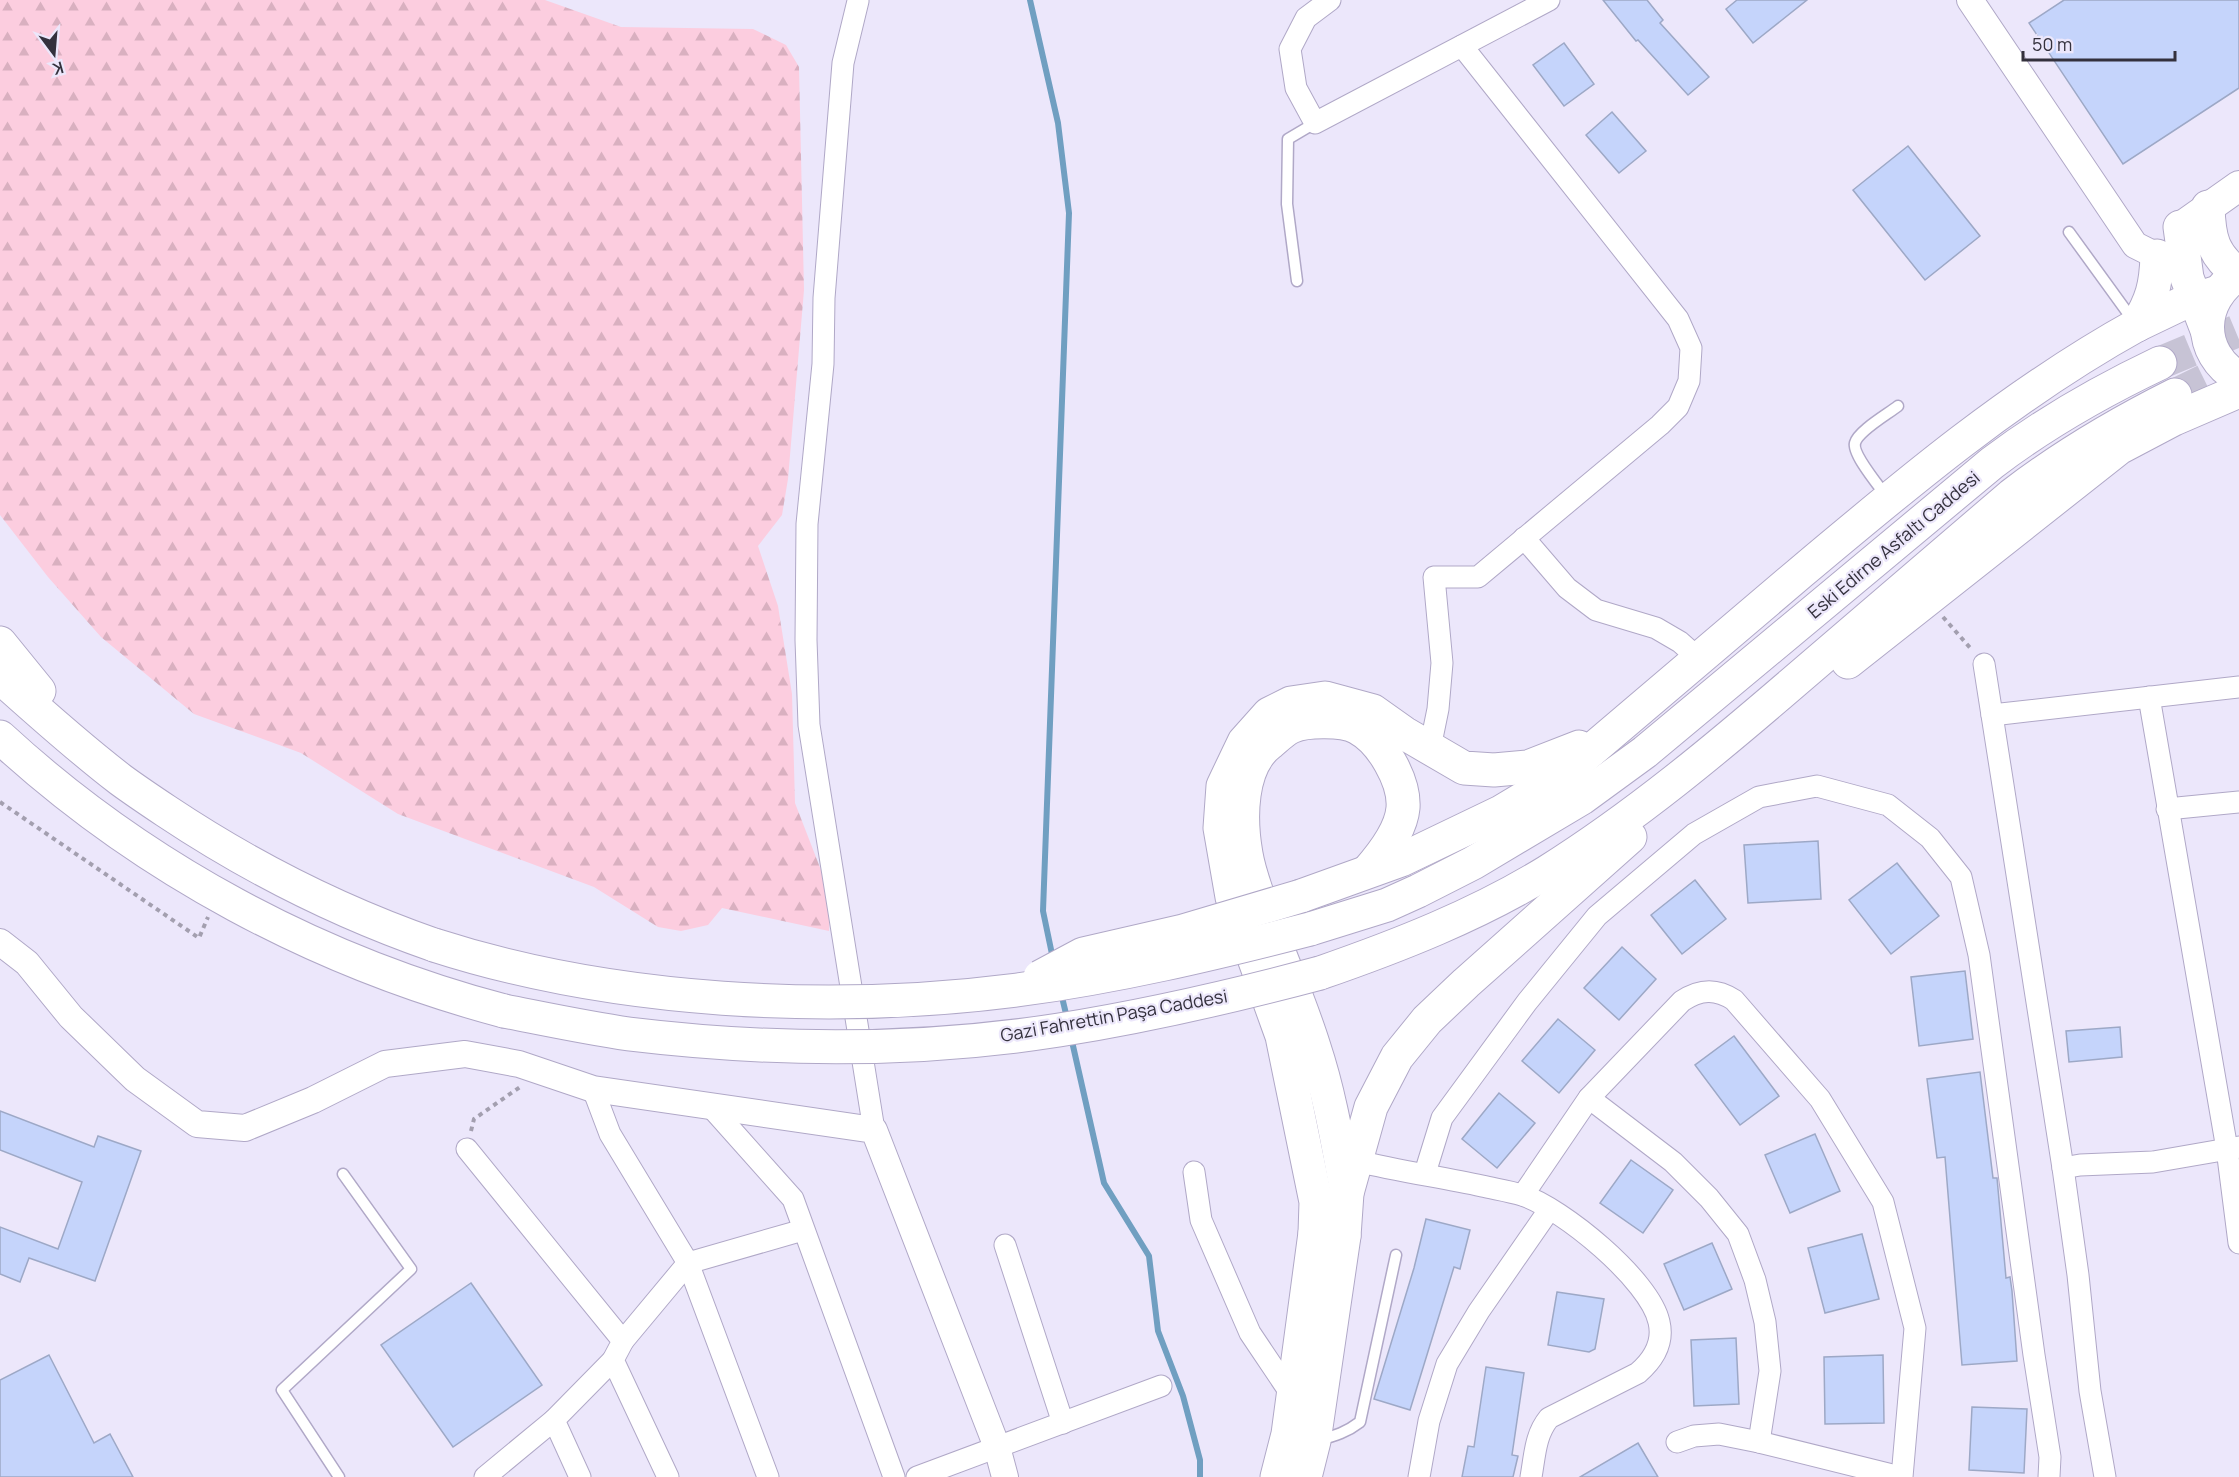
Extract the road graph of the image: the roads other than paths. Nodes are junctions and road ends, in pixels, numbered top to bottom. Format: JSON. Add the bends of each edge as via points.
{"nodes":[{"id":1,"x":1330,"y":0,"type":"edge"},
{"id":2,"x":1549,"y":0,"type":"edge"},
{"id":3,"x":1970,"y":0,"type":"edge"},
{"id":4,"x":858,"y":1,"type":"edge"},
{"id":5,"x":1462,"y":46,"type":"junction"},
{"id":6,"x":1314,"y":123,"type":"junction"},
{"id":7,"x":2239,"y":186,"type":"edge"},
{"id":8,"x":2208,"y":207,"type":"junction"},
{"id":9,"x":2180,"y":227,"type":"junction"},
{"id":10,"x":2069,"y":232,"type":"dead end"},
{"id":11,"x":2157,"y":256,"type":"junction"},
{"id":12,"x":1297,"y":281,"type":"dead end"},
{"id":13,"x":2222,"y":285,"type":"edge"},
{"id":14,"x":2137,"y":325,"type":"junction"},
{"id":15,"x":2160,"y":363,"type":"tunnel mouth"},
{"id":16,"x":2239,"y":378,"type":"edge"},
{"id":17,"x":2239,"y":391,"type":"edge"},
{"id":18,"x":2175,"y":395,"type":"tunnel mouth"},
{"id":19,"x":1898,"y":406,"type":"dead end"},
{"id":20,"x":1888,"y":498,"type":"junction"},
{"id":21,"x":1524,"y":538,"type":"junction"},
{"id":22,"x":0,"y":643,"type":"edge"},
{"id":23,"x":1699,"y":658,"type":"junction"},
{"id":24,"x":1984,"y":664,"type":"road end"},
{"id":25,"x":0,"y":677,"type":"edge"},
{"id":26,"x":2239,"y":687,"type":"edge"},
{"id":27,"x":2149,"y":697,"type":"junction"},
{"id":28,"x":1992,"y":715,"type":"junction"},
{"id":29,"x":1749,"y":720,"type":"junction"},
{"id":30,"x":1613,"y":731,"type":"junction"},
{"id":31,"x":0,"y":737,"type":"edge"},
{"id":32,"x":1430,"y":748,"type":"junction"},
{"id":33,"x":88,"y":753,"type":"junction"},
{"id":34,"x":0,"y":767,"type":"edge"},
{"id":35,"x":1677,"y":780,"type":"junction"},
{"id":36,"x":2239,"y":802,"type":"edge"},
{"id":37,"x":2167,"y":809,"type":"junction"},
{"id":38,"x":148,"y":852,"type":"junction"},
{"id":39,"x":1368,"y":871,"type":"junction"},
{"id":40,"x":0,"y":942,"type":"edge"},
{"id":41,"x":1016,"y":990,"type":"junction"},
{"id":42,"x":593,"y":1089,"type":"junction"},
{"id":43,"x":1589,"y":1098,"type":"junction"},
{"id":44,"x":711,"y":1107,"type":"junction"},
{"id":45,"x":874,"y":1130,"type":"junction"},
{"id":46,"x":2233,"y":1148,"type":"edge"},
{"id":47,"x":467,"y":1149,"type":"road end"},
{"id":48,"x":1357,"y":1161,"type":"junction"},
{"id":49,"x":2063,"y":1168,"type":"junction"},
{"id":50,"x":1194,"y":1172,"type":"dead end"},
{"id":51,"x":1425,"y":1173,"type":"junction"},
{"id":52,"x":343,"y":1174,"type":"dead end"},
{"id":53,"x":1347,"y":1193,"type":"junction"},
{"id":54,"x":1523,"y":1195,"type":"junction"},
{"id":55,"x":1550,"y":1210,"type":"junction"},
{"id":56,"x":803,"y":1230,"type":"junction"},
{"id":57,"x":1329,"y":1234,"type":"junction"},
{"id":58,"x":2239,"y":1243,"type":"edge"},
{"id":59,"x":1005,"y":1245,"type":"dead end"},
{"id":60,"x":1396,"y":1255,"type":"dead end"},
{"id":61,"x":688,"y":1263,"type":"junction"},
{"id":62,"x":623,"y":1341,"type":"junction"},
{"id":63,"x":613,"y":1360,"type":"junction"},
{"id":64,"x":1161,"y":1386,"type":"dead end"},
{"id":65,"x":1293,"y":1397,"type":"junction"},
{"id":66,"x":554,"y":1420,"type":"junction"},
{"id":67,"x":1063,"y":1423,"type":"junction"},
{"id":68,"x":1314,"y":1441,"type":"junction"},
{"id":69,"x":1677,"y":1442,"type":"dead end"},
{"id":70,"x":1759,"y":1442,"type":"junction"},
{"id":71,"x":997,"y":1447,"type":"junction"},
{"id":72,"x":339,"y":1477,"type":"edge"},
{"id":73,"x":485,"y":1477,"type":"edge"},
{"id":74,"x":580,"y":1477,"type":"edge"},
{"id":75,"x":668,"y":1477,"type":"edge"},
{"id":76,"x":768,"y":1477,"type":"edge"},
{"id":77,"x":894,"y":1477,"type":"edge"},
{"id":78,"x":917,"y":1477,"type":"edge"},
{"id":79,"x":1005,"y":1477,"type":"edge"},
{"id":80,"x":1276,"y":1477,"type":"edge"},
{"id":81,"x":1305,"y":1477,"type":"edge"},
{"id":82,"x":1419,"y":1477,"type":"edge"},
{"id":83,"x":1531,"y":1477,"type":"edge"},
{"id":84,"x":1901,"y":1477,"type":"edge"},
{"id":85,"x":2049,"y":1477,"type":"edge"},
{"id":86,"x":2105,"y":1477,"type":"edge"}],
"edges":[{"from":1,"to":6,"type":"street","via":[[1306,18],[1290,49],[1296,88]]},
{"from":2,"to":5,"type":"street"},
{"from":3,"to":11,"type":"street","via":[[2135,245]]},
{"from":4,"to":45,"type":"street","via":[[843,63],[826,263],[822,364],[807,524],[806,640],[809,725]]},
{"from":5,"to":6,"type":"street"},
{"from":5,"to":21,"type":"street","via":[[1678,319],[1691,348],[1689,381],[1678,406]]},
{"from":6,"to":12,"type":"lane","via":[[1288,139],[1287,204]]},
{"from":7,"to":8,"type":"main road"},
{"from":8,"to":9,"type":"main road"},
{"from":8,"to":13,"type":"main road","via":[[2213,245],[2223,263]]},
{"from":9,"to":11,"type":"main road"},
{"from":9,"to":13,"type":"main road","via":[[2187,278]]},
{"from":10,"to":14,"type":"lane"},
{"from":11,"to":14,"type":"main road","via":[[2156,284]]},
{"from":13,"to":14,"type":"main road"},
{"from":13,"to":16,"type":"main road","via":[[2209,310],[2207,330],[2211,349],[2222,365]]},
{"from":14,"to":20,"type":"main road","via":[[2036,387]]},
{"from":15,"to":41,"type":"main road","name":"Eski Edirne Asfaltı Caddesi","bridge":true,"via":[[2037,429],[1992,462],[1645,752],[1582,798],[1473,863],[1386,904],[1310,929],[1146,968]]},
{"from":17,"to":29,"type":"main road","via":[[2119,448],[1856,657]]},
{"from":18,"to":29,"type":"main road","name":"Eski Edirne Asfaltı Caddesi","via":[[2109,429],[2043,471]]},
{"from":19,"to":20,"type":"lane","via":[[1862,433],[1855,443],[1856,452]]},
{"from":20,"to":23,"type":"main road"},
{"from":21,"to":23,"type":"street","via":[[1567,588],[1596,610],[1656,628]]},
{"from":21,"to":32,"type":"street","via":[[1478,577],[1434,577],[1442,663]]},
{"from":22,"to":33,"type":"main road"},
{"from":23,"to":30,"type":"main road"},
{"from":24,"to":28,"type":"street"},
{"from":25,"to":33,"type":"main road"},
{"from":26,"to":27,"type":"street"},
{"from":27,"to":28,"type":"street"},
{"from":27,"to":37,"type":"street"},
{"from":28,"to":49,"type":"street"},
{"from":29,"to":35,"type":"main road","name":"Eski Edirne Asfaltı Caddesi"},
{"from":30,"to":32,"type":"main road","via":[[1528,767],[1464,768]]},
{"from":30,"to":39,"type":"main road","via":[[1561,776],[1501,812],[1401,860]]},
{"from":31,"to":38,"type":"main road","name":"Gazi Fahrettin Paşa Caddesi","via":[[72,797]]},
{"from":32,"to":57,"type":"main road","via":[[1372,711],[1325,698],[1291,703],[1269,714],[1244,742],[1223,786],[1220,828],[1232,897],[1282,1036],[1316,1202]]},
{"from":33,"to":41,"type":"main road","bridge":true,"via":[[122,781],[227,850],[357,916],[477,959],[572,981],[672,993],[852,1000]]},
{"from":34,"to":38,"type":"main road","via":[[67,815]]},
{"from":35,"to":38,"type":"main road","name":"Gazi Fahrettin Paşa Caddesi","bridge":true,"via":[[1545,873],[1442,926],[1320,973],[1191,1005],[1058,1030],[913,1043],[821,1046],[682,1039],[627,1034],[504,1011],[368,968],[291,933]]},
{"from":35,"to":48,"type":"main road","via":[[1629,838],[1427,1020],[1397,1056],[1371,1107]]},
{"from":36,"to":37,"type":"street"},
{"from":37,"to":46,"type":"street"},
{"from":39,"to":41,"type":"main road","bridge":true,"via":[[1301,896],[1183,931],[1083,954]]},
{"from":39,"to":53,"type":"main road","via":[[1386,850],[1403,808],[1393,767],[1381,747],[1358,727],[1321,720],[1292,727],[1266,746],[1252,766],[1245,790],[1246,854],[1254,887],[1314,1048],[1331,1109]]},
{"from":40,"to":42,"type":"street","via":[[27,963],[71,1017],[135,1078],[197,1124],[245,1128],[385,1064],[465,1054],[519,1064]]},
{"from":42,"to":44,"type":"street"},
{"from":42,"to":61,"type":"street","via":[[609,1134]]},
{"from":43,"to":54,"type":"street"},
{"from":43,"to":70,"type":"street","via":[[1672,1162],[1738,1234],[1765,1322],[1770,1371]]},
{"from":43,"to":84,"type":"street","via":[[1682,1001],[1702,991],[1714,991],[1734,1000],[1820,1099],[1882,1202],[1915,1328]]},
{"from":44,"to":45,"type":"street"},
{"from":44,"to":56,"type":"street","via":[[793,1199]]},
{"from":45,"to":71,"type":"street"},
{"from":46,"to":49,"type":"street","via":[[2153,1162]]},
{"from":46,"to":58,"type":"street"},
{"from":47,"to":62,"type":"street"},
{"from":48,"to":51,"type":"street"},
{"from":48,"to":53,"type":"main road"},
{"from":49,"to":86,"type":"street","via":[[2090,1391]]},
{"from":50,"to":65,"type":"street","via":[[1201,1220],[1250,1333]]},
{"from":51,"to":54,"type":"street"},
{"from":51,"to":85,"type":"street","via":[[1442,1118],[1527,1002],[1597,916],[1694,834],[1759,798],[1817,786],[1888,805],[1930,838],[1961,877],[1979,955],[2050,1457]]},
{"from":52,"to":72,"type":"lane","via":[[411,1269],[282,1390]]},
{"from":53,"to":57,"type":"main road"},
{"from":54,"to":55,"type":"street"},
{"from":55,"to":82,"type":"street","via":[[1479,1311],[1448,1364],[1429,1421]]},
{"from":55,"to":83,"type":"street","via":[[1574,1224],[1631,1275],[1654,1308],[1660,1337],[1649,1364],[1638,1373],[1549,1418],[1536,1440]]},
{"from":56,"to":61,"type":"street"},
{"from":56,"to":77,"type":"street"},
{"from":57,"to":65,"type":"main road"},
{"from":57,"to":68,"type":"main road"},
{"from":59,"to":67,"type":"street"},
{"from":60,"to":68,"type":"lane","via":[[1360,1422],[1338,1436]]},
{"from":61,"to":62,"type":"street"},
{"from":61,"to":76,"type":"street"},
{"from":62,"to":63,"type":"street"},
{"from":63,"to":66,"type":"street"},
{"from":63,"to":75,"type":"street"},
{"from":64,"to":67,"type":"street"},
{"from":65,"to":80,"type":"main road"},
{"from":66,"to":73,"type":"street"},
{"from":66,"to":74,"type":"street"},
{"from":67,"to":71,"type":"street"},
{"from":68,"to":81,"type":"main road"},
{"from":69,"to":70,"type":"street","via":[[1719,1434]]},
{"from":70,"to":84,"type":"street"},
{"from":71,"to":78,"type":"street"},
{"from":71,"to":79,"type":"street"}]}
